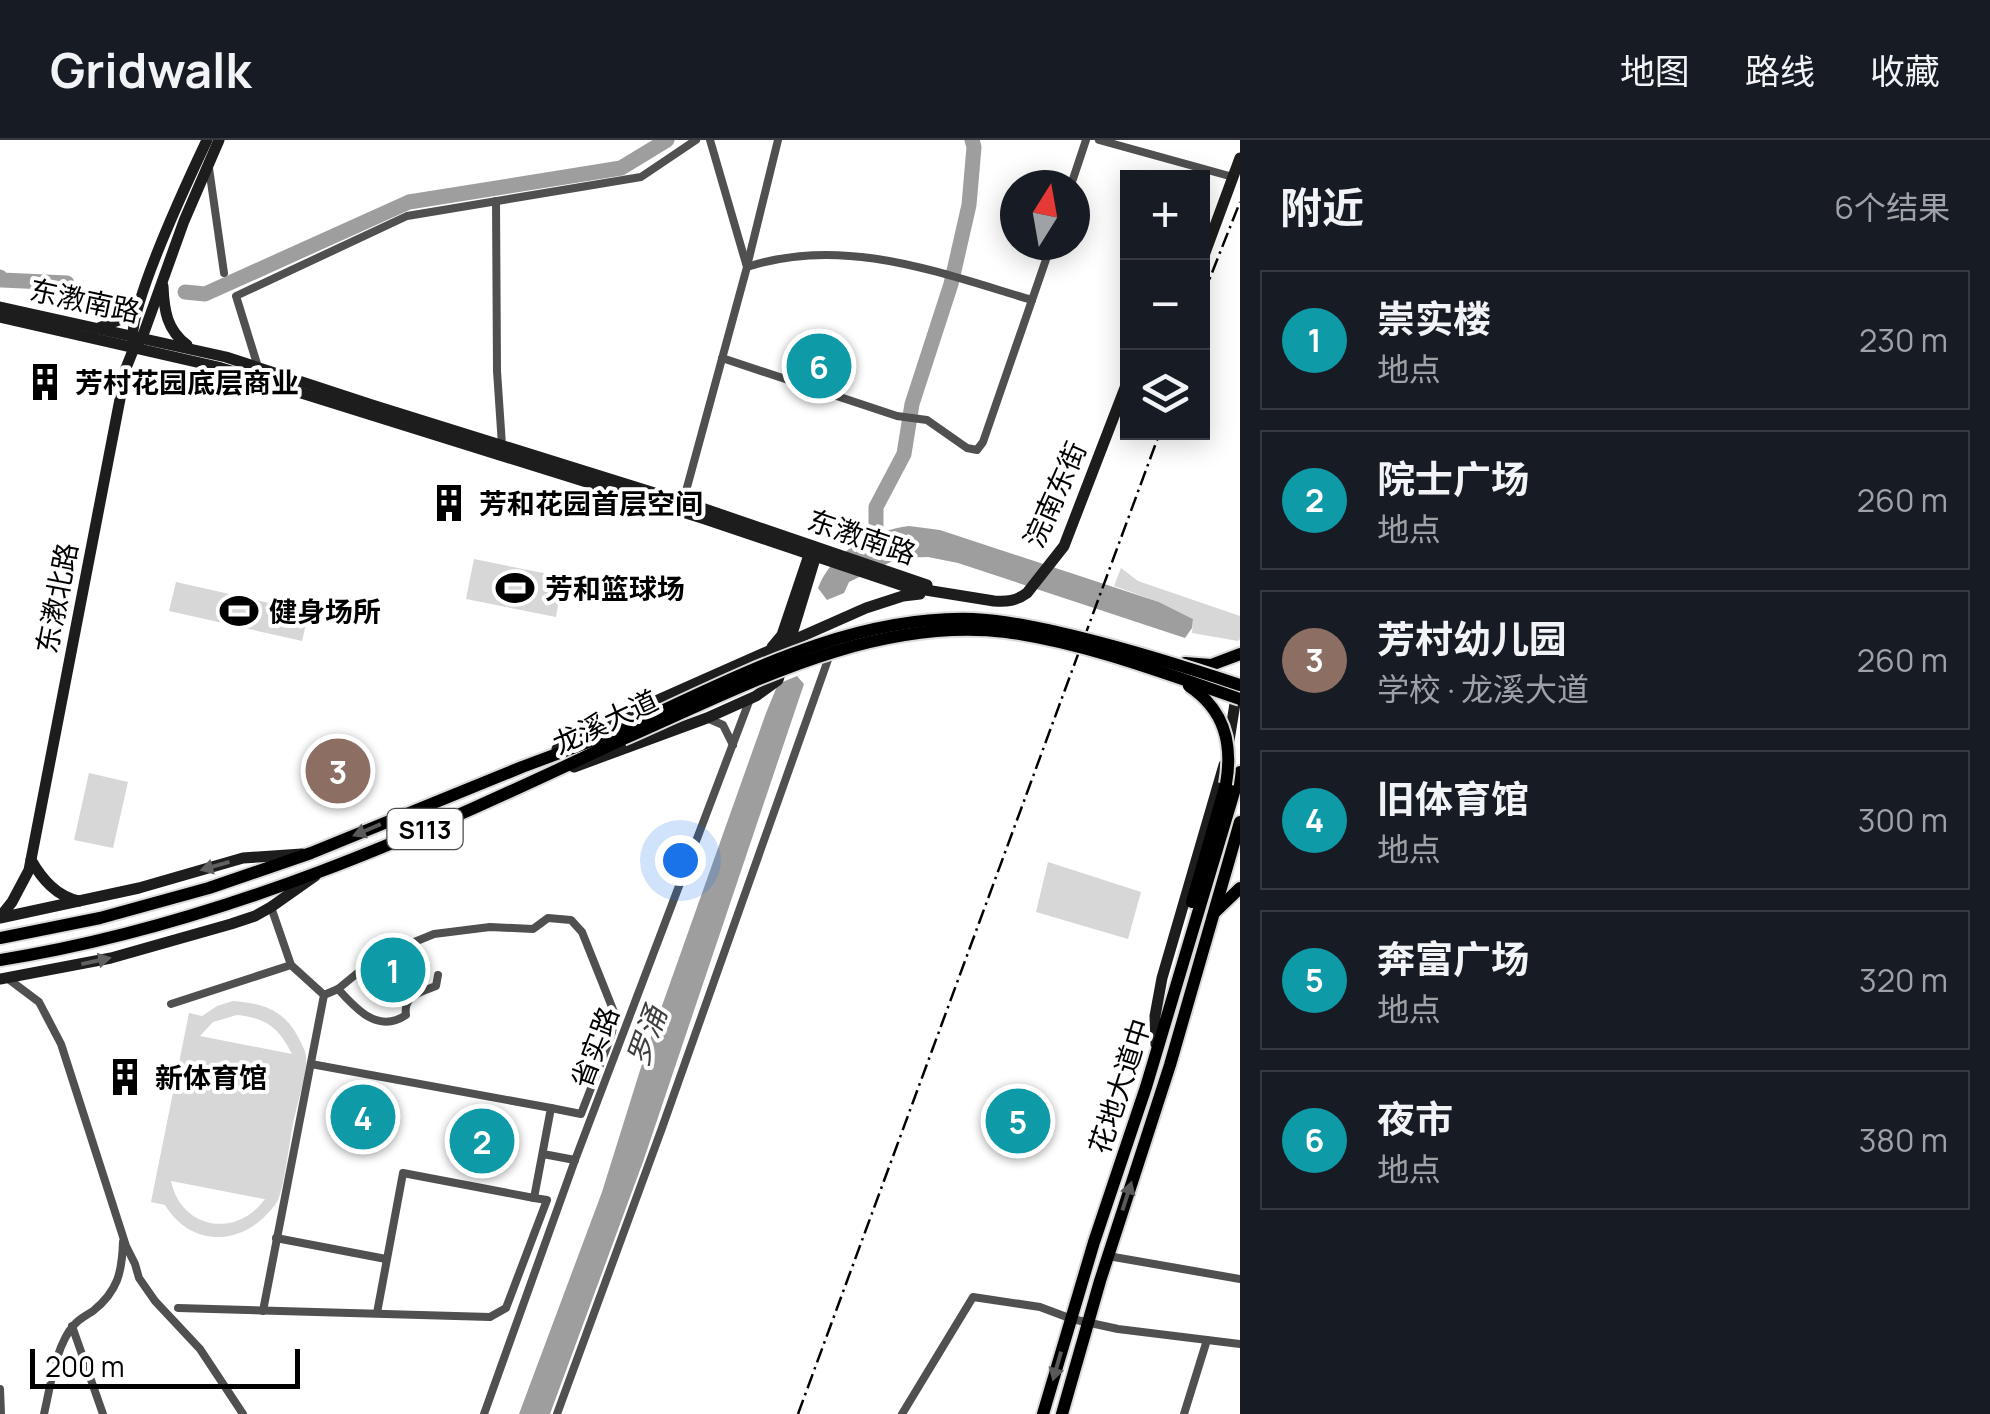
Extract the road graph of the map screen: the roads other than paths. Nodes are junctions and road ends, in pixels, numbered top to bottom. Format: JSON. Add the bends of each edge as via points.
{"nodes":[{"id":1,"x":207,"y":140,"type":"edge"},
{"id":2,"x":219,"y":140,"type":"edge"},
{"id":3,"x":696,"y":140,"type":"edge"},
{"id":4,"x":710,"y":140,"type":"edge"},
{"id":5,"x":778,"y":140,"type":"edge"},
{"id":6,"x":1086,"y":140,"type":"edge"},
{"id":7,"x":1099,"y":140,"type":"edge"},
{"id":8,"x":1240,"y":158,"type":"edge"},
{"id":9,"x":208,"y":164,"type":"junction"},
{"id":10,"x":1076,"y":170,"type":"edge"},
{"id":11,"x":1234,"y":176,"type":"junction"},
{"id":12,"x":496,"y":201,"type":"junction"},
{"id":13,"x":1046,"y":260,"type":"edge"},
{"id":14,"x":1202,"y":260,"type":"edge"},
{"id":15,"x":747,"y":267,"type":"junction"},
{"id":16,"x":224,"y":273,"type":"dead end"},
{"id":17,"x":162,"y":280,"type":"junction"},
{"id":18,"x":143,"y":294,"type":"junction"},
{"id":19,"x":1032,"y":300,"type":"junction"},
{"id":20,"x":0,"y":307,"type":"edge"},
{"id":21,"x":0,"y":317,"type":"edge"},
{"id":22,"x":95,"y":329,"type":"junction"},
{"id":23,"x":136,"y":340,"type":"junction"},
{"id":24,"x":190,"y":348,"type":"junction"},
{"id":25,"x":722,"y":358,"type":"junction"},
{"id":26,"x":258,"y":367,"type":"junction"},
{"id":27,"x":1120,"y":401,"type":"edge"},
{"id":28,"x":502,"y":445,"type":"junction"},
{"id":29,"x":683,"y":502,"type":"junction"},
{"id":30,"x":822,"y":555,"type":"junction"},
{"id":31,"x":940,"y":592,"type":"junction"},
{"id":32,"x":844,"y":617,"type":"junction"},
{"id":33,"x":790,"y":640,"type":"junction"},
{"id":34,"x":768,"y":650,"type":"junction"},
{"id":35,"x":1240,"y":654,"type":"edge"},
{"id":36,"x":1162,"y":666,"type":"junction"},
{"id":37,"x":1240,"y":684,"type":"edge"},
{"id":38,"x":753,"y":697,"type":"junction"},
{"id":39,"x":1240,"y":699,"type":"edge"},
{"id":40,"x":707,"y":718,"type":"junction"},
{"id":41,"x":620,"y":735,"type":"junction"},
{"id":42,"x":732,"y":745,"type":"junction"},
{"id":43,"x":522,"y":767,"type":"junction"},
{"id":44,"x":1240,"y":772,"type":"edge"},
{"id":45,"x":532,"y":782,"type":"junction"},
{"id":46,"x":1240,"y":822,"type":"edge"},
{"id":47,"x":312,"y":854,"type":"junction"},
{"id":48,"x":31,"y":860,"type":"junction"},
{"id":49,"x":318,"y":874,"type":"junction"},
{"id":50,"x":1240,"y":888,"type":"edge"},
{"id":51,"x":81,"y":901,"type":"junction"},
{"id":52,"x":271,"y":907,"type":"junction"},
{"id":53,"x":1212,"y":915,"type":"junction"},
{"id":54,"x":0,"y":918,"type":"edge"},
{"id":55,"x":0,"y":938,"type":"edge"},
{"id":56,"x":0,"y":960,"type":"edge"},
{"id":57,"x":291,"y":965,"type":"junction"},
{"id":58,"x":438,"y":975,"type":"dead end"},
{"id":59,"x":3,"y":979,"type":"edge"},
{"id":60,"x":338,"y":988,"type":"junction"},
{"id":61,"x":324,"y":995,"type":"junction"},
{"id":62,"x":171,"y":1004,"type":"dead end"},
{"id":63,"x":1156,"y":1044,"type":"junction"},
{"id":64,"x":311,"y":1064,"type":"junction"},
{"id":65,"x":1146,"y":1087,"type":"junction"},
{"id":66,"x":551,"y":1108,"type":"junction"},
{"id":67,"x":542,"y":1154,"type":"junction"},
{"id":68,"x":575,"y":1160,"type":"junction"},
{"id":69,"x":534,"y":1198,"type":"junction"},
{"id":70,"x":124,"y":1238,"type":"junction"},
{"id":71,"x":276,"y":1238,"type":"junction"},
{"id":72,"x":1108,"y":1256,"type":"junction"},
{"id":73,"x":386,"y":1260,"type":"junction"},
{"id":74,"x":1240,"y":1279,"type":"edge"},
{"id":75,"x":178,"y":1308,"type":"dead end"},
{"id":76,"x":263,"y":1310,"type":"junction"},
{"id":77,"x":377,"y":1313,"type":"junction"},
{"id":78,"x":1072,"y":1318,"type":"junction"},
{"id":79,"x":1088,"y":1323,"type":"junction"},
{"id":80,"x":72,"y":1326,"type":"junction"},
{"id":81,"x":1207,"y":1340,"type":"junction"},
{"id":82,"x":1240,"y":1344,"type":"edge"},
{"id":83,"x":0,"y":1389,"type":"edge"},
{"id":84,"x":2,"y":1414,"type":"edge"},
{"id":85,"x":44,"y":1414,"type":"edge"},
{"id":86,"x":103,"y":1414,"type":"edge"},
{"id":87,"x":243,"y":1414,"type":"edge"},
{"id":88,"x":484,"y":1414,"type":"edge"},
{"id":89,"x":556,"y":1414,"type":"edge"},
{"id":90,"x":902,"y":1414,"type":"edge"},
{"id":91,"x":1043,"y":1414,"type":"edge"},
{"id":92,"x":1062,"y":1414,"type":"edge"},
{"id":93,"x":1184,"y":1414,"type":"edge"}],
"edges":[{"from":1,"to":18,"type":"street","name":"东漖北路"},
{"from":2,"to":9,"type":"street","name":"东漖北路"},
{"from":3,"to":12,"type":"street","via":[[641,177]]},
{"from":4,"to":15,"type":"street"},
{"from":5,"to":15,"type":"street"},
{"from":6,"to":10,"type":"street"},
{"from":7,"to":11,"type":"street"},
{"from":8,"to":11,"type":"street"},
{"from":9,"to":16,"type":"street"},
{"from":9,"to":17,"type":"street","name":"东漖北路"},
{"from":11,"to":14,"type":"street"},
{"from":12,"to":26,"type":"street","via":[[406,216],[236,296]]},
{"from":12,"to":28,"type":"street"},
{"from":13,"to":19,"type":"street"},
{"from":15,"to":19,"type":"street","via":[[778,259],[874,257]]},
{"from":15,"to":25,"type":"street"},
{"from":17,"to":23,"type":"street","name":"东漖北路"},
{"from":17,"to":24,"type":"street","via":[[168,323]]},
{"from":18,"to":22,"type":"street","via":[[119,320]]},
{"from":18,"to":23,"type":"street","name":"东漖北路"},
{"from":19,"to":25,"type":"street","via":[[977,450],[927,420]]},
{"from":20,"to":22,"type":"street","name":"东漖南路"},
{"from":21,"to":23,"type":"street","name":"东漖南路"},
{"from":22,"to":23,"type":"street","name":"东漖南路"},
{"from":23,"to":24,"type":"street","name":"东漖南路"},
{"from":23,"to":30,"type":"street","name":"东漖南路"},
{"from":23,"to":48,"type":"street","name":"东漖北路"},
{"from":24,"to":26,"type":"street","name":"东漖南路"},
{"from":25,"to":29,"type":"street"},
{"from":26,"to":28,"type":"street","name":"东漖南路"},
{"from":27,"to":31,"type":"street","name":"浣南东街","via":[[1071,532],[1027,593],[1008,602]]},
{"from":28,"to":29,"type":"street","name":"东漖南路"},
{"from":29,"to":30,"type":"street","name":"东漖南路"},
{"from":30,"to":31,"type":"street","name":"东漖南路"},
{"from":30,"to":33,"type":"street"},
{"from":30,"to":34,"type":"street"},
{"from":31,"to":32,"type":"street","via":[[903,596]]},
{"from":32,"to":33,"type":"street"},
{"from":32,"to":89,"type":"street"},
{"from":33,"to":34,"type":"street"},
{"from":33,"to":38,"type":"street","via":[[778,680]]},
{"from":34,"to":38,"type":"street","via":[[770,672]]},
{"from":34,"to":43,"type":"street"},
{"from":35,"to":36,"type":"main road","bridge":true,"via":[[1211,665]]},
{"from":36,"to":37,"type":"main road","name":"龙溪大道","bridge":true},
{"from":36,"to":39,"type":"main road","name":"龙溪大道","bridge":true},
{"from":36,"to":41,"type":"main road","name":"龙溪大道","bridge":true,"via":[[1013,623],[950,619],[891,625],[792,654]]},
{"from":36,"to":63,"type":"main road","bridge":true,"via":[[1206,700],[1230,756]]},
{"from":37,"to":63,"type":"street","via":[[1223,768],[1162,978]]},
{"from":38,"to":40,"type":"street"},
{"from":38,"to":42,"type":"street","name":"省实路"},
{"from":40,"to":42,"type":"street","via":[[723,725]]},
{"from":40,"to":45,"type":"street"},
{"from":41,"to":43,"type":"main road","name":"龙溪大道","number":"S113"},
{"from":41,"to":45,"type":"main road","name":"龙溪大道","number":"S113"},
{"from":42,"to":68,"type":"street","name":"省实路"},
{"from":43,"to":47,"type":"main road","name":"龙溪大道","number":"S113","one_way":true},
{"from":44,"to":65,"type":"main road","name":"花地大道中"},
{"from":45,"to":49,"type":"main road","name":"龙溪大道","number":"S113"},
{"from":46,"to":53,"type":"main road","name":"花地大道中"},
{"from":47,"to":51,"type":"street","one_way":true,"via":[[243,858]]},
{"from":47,"to":55,"type":"main road","name":"龙溪大道","number":"S113","via":[[100,918]]},
{"from":48,"to":51,"type":"street","via":[[51,887]]},
{"from":48,"to":54,"type":"street","name":"东漖北路"},
{"from":49,"to":52,"type":"street"},
{"from":49,"to":56,"type":"main road","name":"龙溪大道","number":"S113","via":[[104,940]]},
{"from":50,"to":53,"type":"main road"},
{"from":51,"to":54,"type":"street"},
{"from":52,"to":57,"type":"street"},
{"from":59,"to":52,"type":"street","one_way":true,"via":[[161,945]]},
{"from":72,"to":53,"type":"main road","name":"花地大道中","one_way":true},
{"from":57,"to":61,"type":"street"},
{"from":57,"to":62,"type":"street"},
{"from":58,"to":60,"type":"street","via":[[436,986],[412,996],[406,1015],[389,1023],[364,1015]]},
{"from":59,"to":70,"type":"street","via":[[38,1002],[60,1044]]},
{"from":60,"to":61,"type":"street"},
{"from":60,"to":66,"type":"street","via":[[379,958],[434,934],[571,920],[616,1018],[581,1114]]},
{"from":61,"to":64,"type":"street"},
{"from":63,"to":65,"type":"main road"},
{"from":64,"to":66,"type":"street"},
{"from":64,"to":71,"type":"street"},
{"from":65,"to":78,"type":"main road","name":"花地大道中"},
{"from":66,"to":67,"type":"street"},
{"from":67,"to":68,"type":"street"},
{"from":67,"to":69,"type":"street"},
{"from":68,"to":88,"type":"street","name":"省实路"},
{"from":69,"to":73,"type":"street","via":[[403,1173]]},
{"from":69,"to":77,"type":"street","via":[[547,1200],[499,1314]]},
{"from":70,"to":80,"type":"street","via":[[118,1284]]},
{"from":70,"to":87,"type":"street","via":[[139,1278]]},
{"from":71,"to":73,"type":"street"},
{"from":71,"to":76,"type":"street"},
{"from":72,"to":74,"type":"street"},
{"from":72,"to":79,"type":"main road","name":"花地大道中"},
{"from":73,"to":77,"type":"street"},
{"from":75,"to":76,"type":"street"},
{"from":76,"to":77,"type":"street"},
{"from":78,"to":79,"type":"street"},
{"from":78,"to":90,"type":"street","via":[[972,1297]]},
{"from":78,"to":91,"type":"main road","name":"花地大道中","one_way":true},
{"from":79,"to":81,"type":"street"},
{"from":79,"to":92,"type":"main road","name":"花地大道中"},
{"from":80,"to":85,"type":"street"},
{"from":80,"to":86,"type":"street"},
{"from":81,"to":82,"type":"street"},
{"from":81,"to":93,"type":"street"},
{"from":83,"to":84,"type":"street"}]}
